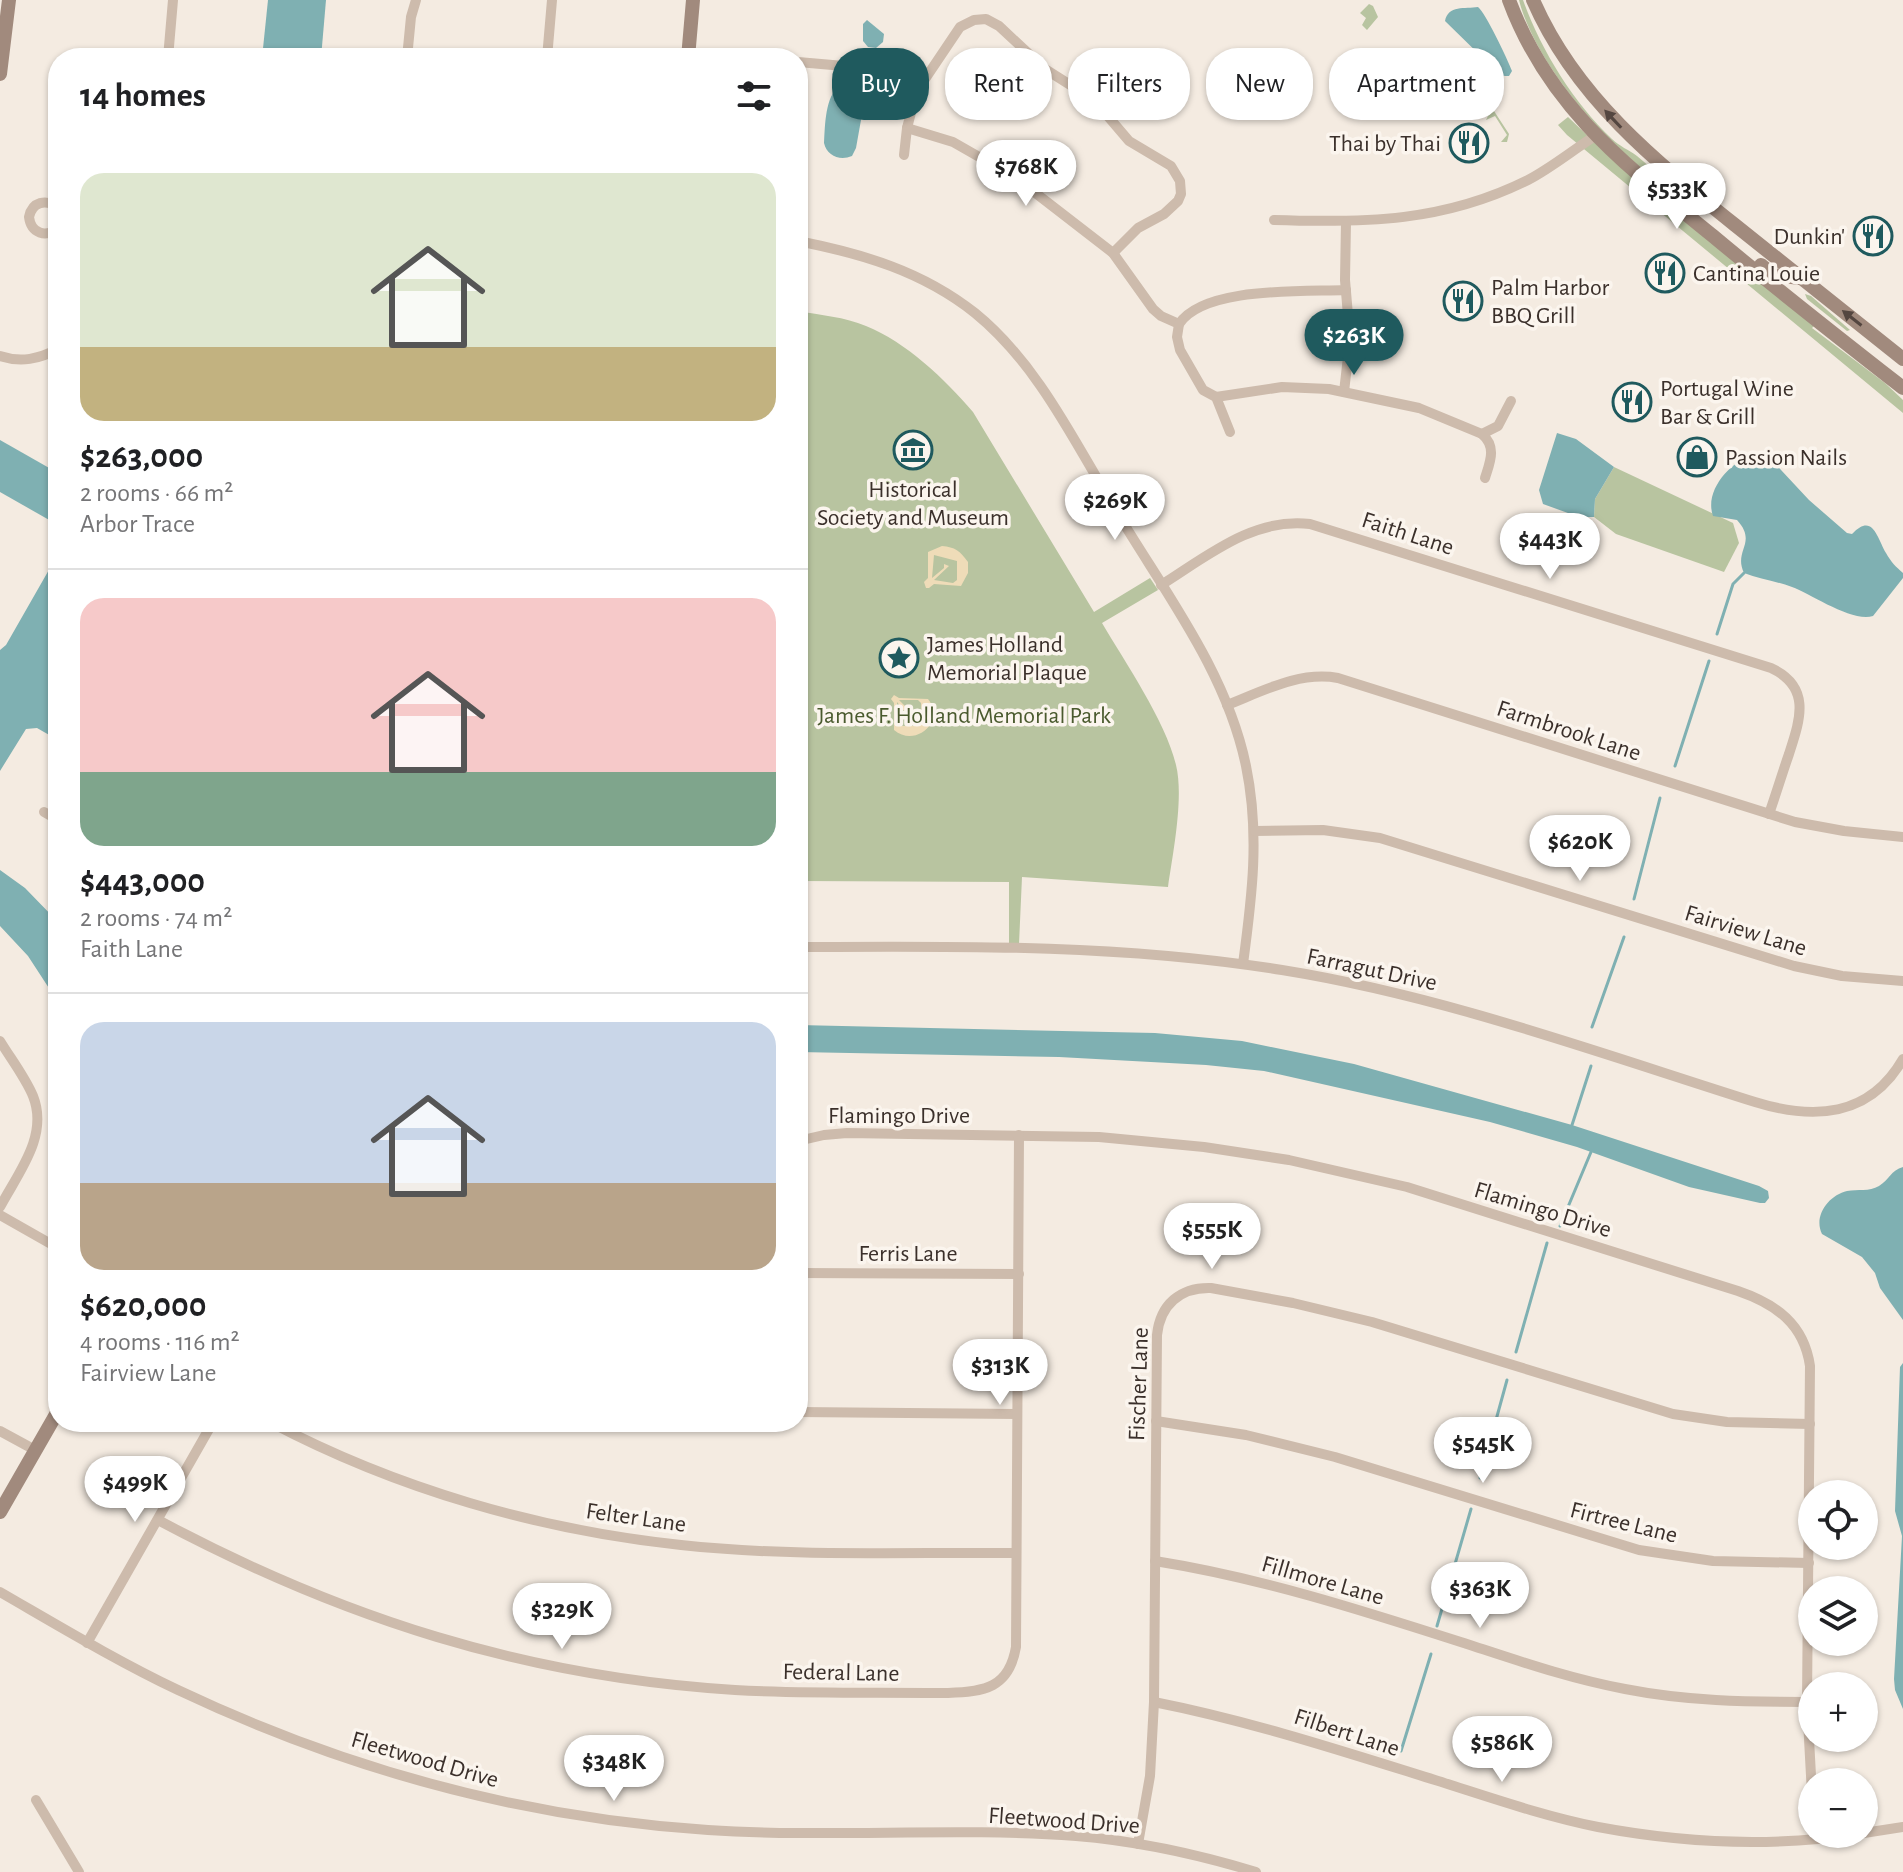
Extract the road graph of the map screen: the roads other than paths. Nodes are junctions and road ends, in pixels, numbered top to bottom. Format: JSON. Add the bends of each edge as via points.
{"nodes":[{"id":1,"x":9,"y":0,"type":"edge"},
{"id":2,"x":173,"y":0,"type":"edge"},
{"id":3,"x":416,"y":0,"type":"edge"},
{"id":4,"x":552,"y":0,"type":"edge"},
{"id":5,"x":693,"y":0,"type":"edge"},
{"id":6,"x":1509,"y":0,"type":"edge"},
{"id":7,"x":1533,"y":0,"type":"edge"},
{"id":8,"x":169,"y":48,"type":"edge"},
{"id":9,"x":408,"y":48,"type":"edge"},
{"id":10,"x":548,"y":48,"type":"edge"},
{"id":11,"x":689,"y":48,"type":"edge"},
{"id":12,"x":808,"y":63,"type":"edge"},
{"id":13,"x":832,"y":65,"type":"edge"},
{"id":14,"x":929,"y":73,"type":"edge"},
{"id":15,"x":0,"y":74,"type":"edge"},
{"id":16,"x":909,"y":120,"type":"edge"},
{"id":17,"x":907,"y":128,"type":"junction"},
{"id":18,"x":1595,"y":136,"type":"junction"},
{"id":19,"x":904,"y":155,"type":"dead end"},
{"id":20,"x":48,"y":202,"type":"edge"},
{"id":21,"x":1689,"y":217,"type":"junction"},
{"id":22,"x":1274,"y":220,"type":"dead end"},
{"id":23,"x":1346,"y":222,"type":"junction"},
{"id":24,"x":48,"y":233,"type":"edge"},
{"id":25,"x":808,"y":243,"type":"edge"},
{"id":26,"x":1113,"y":253,"type":"junction"},
{"id":27,"x":1800,"y":278,"type":"junction"},
{"id":28,"x":1346,"y":290,"type":"junction"},
{"id":29,"x":1179,"y":324,"type":"junction"},
{"id":30,"x":48,"y":354,"type":"edge"},
{"id":31,"x":0,"y":356,"type":"edge"},
{"id":32,"x":1903,"y":359,"type":"edge"},
{"id":33,"x":1903,"y":388,"type":"edge"},
{"id":34,"x":1344,"y":392,"type":"junction"},
{"id":35,"x":1216,"y":397,"type":"junction"},
{"id":36,"x":1511,"y":401,"type":"dead end"},
{"id":37,"x":1230,"y":432,"type":"dead end"},
{"id":38,"x":1482,"y":434,"type":"junction"},
{"id":39,"x":1485,"y":478,"type":"dead end"},
{"id":40,"x":1161,"y":585,"type":"junction"},
{"id":41,"x":1227,"y":705,"type":"junction"},
{"id":42,"x":44,"y":812,"type":"dead end"},
{"id":43,"x":48,"y":814,"type":"edge"},
{"id":44,"x":1769,"y":814,"type":"junction"},
{"id":45,"x":1255,"y":831,"type":"junction"},
{"id":46,"x":1903,"y":837,"type":"edge"},
{"id":47,"x":808,"y":947,"type":"edge"},
{"id":48,"x":1243,"y":964,"type":"junction"},
{"id":49,"x":1903,"y":981,"type":"edge"},
{"id":50,"x":0,"y":1041,"type":"edge"},
{"id":51,"x":1903,"y":1059,"type":"edge"},
{"id":52,"x":1019,"y":1135,"type":"junction"},
{"id":53,"x":808,"y":1139,"type":"edge"},
{"id":54,"x":0,"y":1207,"type":"edge"},
{"id":55,"x":0,"y":1215,"type":"edge"},
{"id":56,"x":48,"y":1242,"type":"edge"},
{"id":57,"x":808,"y":1273,"type":"edge"},
{"id":58,"x":1019,"y":1274,"type":"junction"},
{"id":59,"x":808,"y":1412,"type":"edge"},
{"id":60,"x":1017,"y":1414,"type":"junction"},
{"id":61,"x":1156,"y":1421,"type":"junction"},
{"id":62,"x":1810,"y":1424,"type":"junction"},
{"id":63,"x":48,"y":1428,"type":"edge"},
{"id":64,"x":0,"y":1431,"type":"edge"},
{"id":65,"x":207,"y":1432,"type":"edge"},
{"id":66,"x":292,"y":1432,"type":"edge"},
{"id":67,"x":35,"y":1450,"type":"junction"},
{"id":68,"x":0,"y":1512,"type":"edge"},
{"id":69,"x":158,"y":1520,"type":"junction"},
{"id":70,"x":1016,"y":1553,"type":"junction"},
{"id":71,"x":1155,"y":1561,"type":"junction"},
{"id":72,"x":1809,"y":1563,"type":"junction"},
{"id":73,"x":0,"y":1592,"type":"edge"},
{"id":74,"x":87,"y":1643,"type":"junction"},
{"id":75,"x":1807,"y":1672,"type":"edge"},
{"id":76,"x":1154,"y":1702,"type":"junction"},
{"id":77,"x":1798,"y":1702,"type":"edge"},
{"id":78,"x":36,"y":1800,"type":"dead end"},
{"id":79,"x":1903,"y":1827,"type":"edge"},
{"id":80,"x":1878,"y":1831,"type":"edge"},
{"id":81,"x":1798,"y":1837,"type":"edge"},
{"id":82,"x":1138,"y":1844,"type":"junction"},
{"id":83,"x":79,"y":1872,"type":"edge"},
{"id":84,"x":1256,"y":1872,"type":"edge"}],
"edges":[{"from":1,"to":15,"type":"street"},
{"from":2,"to":8,"type":"street"},
{"from":3,"to":9,"type":"street"},
{"from":4,"to":10,"type":"street"},
{"from":5,"to":11,"type":"street"},
{"from":6,"to":18,"type":"street","via":[[1544,70]]},
{"from":27,"to":7,"type":"street","one_way":true,"via":[[1614,121],[1559,51]]},
{"from":12,"to":13,"type":"street"},
{"from":14,"to":26,"type":"street","via":[[960,27],[986,19],[1045,69],[1094,100],[1129,141],[1171,166],[1180,181],[1178,201]]},
{"from":16,"to":17,"type":"street"},
{"from":17,"to":19,"type":"street"},
{"from":17,"to":26,"type":"street","via":[[953,142],[996,165]]},
{"from":18,"to":21,"type":"street"},
{"from":18,"to":23,"type":"street","via":[[1531,179],[1477,202],[1415,217]]},
{"from":20,"to":24,"type":"street","via":[[34,206],[29,217],[32,227]]},
{"from":21,"to":27,"type":"street","via":[[1705,218],[1773,275]]},
{"from":21,"to":33,"type":"street"},
{"from":22,"to":23,"type":"street"},
{"from":23,"to":28,"type":"street"},
{"from":25,"to":40,"type":"street","via":[[913,274],[958,301],[1000,336],[1048,399]]},
{"from":26,"to":29,"type":"street","via":[[1153,309]]},
{"from":32,"to":27,"type":"street","one_way":true},
{"from":28,"to":29,"type":"street","via":[[1236,297],[1196,308]]},
{"from":28,"to":34,"type":"street","via":[[1350,339]]},
{"from":29,"to":35,"type":"street","via":[[1180,350],[1203,390]]},
{"from":30,"to":31,"type":"street","via":[[25,360]]},
{"from":34,"to":35,"type":"street","via":[[1282,387]]},
{"from":34,"to":38,"type":"street","via":[[1431,411]]},
{"from":35,"to":37,"type":"street"},
{"from":36,"to":38,"type":"street","via":[[1498,426]]},
{"from":38,"to":39,"type":"street","via":[[1492,449]]},
{"from":40,"to":41,"type":"street"},
{"from":40,"to":44,"type":"street","name":"Faith Lane","via":[[1254,530],[1310,524],[1771,668],[1793,685],[1800,709]]},
{"from":41,"to":44,"type":"street","name":"Farmbrook Lane","via":[[1296,679],[1338,678]]},
{"from":41,"to":45,"type":"street","via":[[1245,759]]},
{"from":42,"to":43,"type":"street"},
{"from":44,"to":46,"type":"street","name":"Farmbrook Lane","via":[[1824,828]]},
{"from":45,"to":48,"type":"street"},
{"from":45,"to":49,"type":"street","name":"Fairview Lane","via":[[1323,830],[1380,838],[1794,966]]},
{"from":47,"to":48,"type":"street","name":"Farragut Drive","via":[[1078,948]]},
{"from":48,"to":51,"type":"street","name":"Farragut Drive","via":[[1444,1005],[1799,1113],[1830,1112],[1863,1100]]},
{"from":50,"to":54,"type":"street","via":[[33,1095],[38,1118],[34,1144]]},
{"from":52,"to":53,"type":"street","name":"Flamingo Drive","via":[[839,1134]]},
{"from":52,"to":58,"type":"street","name":"Federal Lane"},
{"from":52,"to":62,"type":"street","name":"Flamingo Drive","via":[[1157,1141],[1322,1166],[1407,1187],[1760,1298],[1787,1316],[1805,1345]]},
{"from":55,"to":56,"type":"street"},
{"from":57,"to":58,"type":"street","name":"Ferris Lane"},
{"from":58,"to":60,"type":"street","name":"Federal Lane"},
{"from":59,"to":60,"type":"street"},
{"from":60,"to":70,"type":"street","name":"Federal Lane"},
{"from":61,"to":62,"type":"street","name":"Fischer Lane","via":[[1160,1319],[1179,1295],[1204,1288],[1372,1322],[1673,1414],[1727,1422]]},
{"from":61,"to":71,"type":"street","name":"Fischer Lane"},
{"from":61,"to":72,"type":"street","name":"Firtree Lane","via":[[1246,1435],[1335,1457],[1639,1550],[1713,1561]]},
{"from":62,"to":72,"type":"street","name":"Flamingo Drive"},
{"from":63,"to":67,"type":"street"},
{"from":64,"to":67,"type":"street"},
{"from":65,"to":69,"type":"street"},
{"from":66,"to":70,"type":"street","name":"Felter Lane","via":[[438,1493],[589,1532],[738,1549]]},
{"from":67,"to":68,"type":"street"},
{"from":69,"to":70,"type":"street","name":"Federal Lane","via":[[280,1581],[434,1637],[584,1672],[738,1690],[948,1693],[990,1688],[1003,1677],[1015,1651]]},
{"from":69,"to":74,"type":"street"},
{"from":71,"to":76,"type":"street","name":"Fischer Lane"},
{"from":71,"to":77,"type":"street","name":"Fillmore Lane","via":[[1292,1590],[1622,1689],[1720,1701]]},
{"from":72,"to":75,"type":"street","name":"Flamingo Drive"},
{"from":73,"to":74,"type":"street","name":"Fleetwood Drive"},
{"from":74,"to":82,"type":"street","name":"Fleetwood Drive","via":[[191,1696],[304,1743],[512,1804],[709,1830],[1055,1835]]},
{"from":76,"to":81,"type":"street","name":"Filbert Lane","via":[[1259,1725],[1598,1827],[1702,1840]]},
{"from":76,"to":82,"type":"street","name":"Fischer Lane","via":[[1150,1776]]},
{"from":78,"to":83,"type":"street"},
{"from":79,"to":80,"type":"street","name":"Filbert Lane"},
{"from":82,"to":84,"type":"street","name":"Fleetwood Drive"}]}
